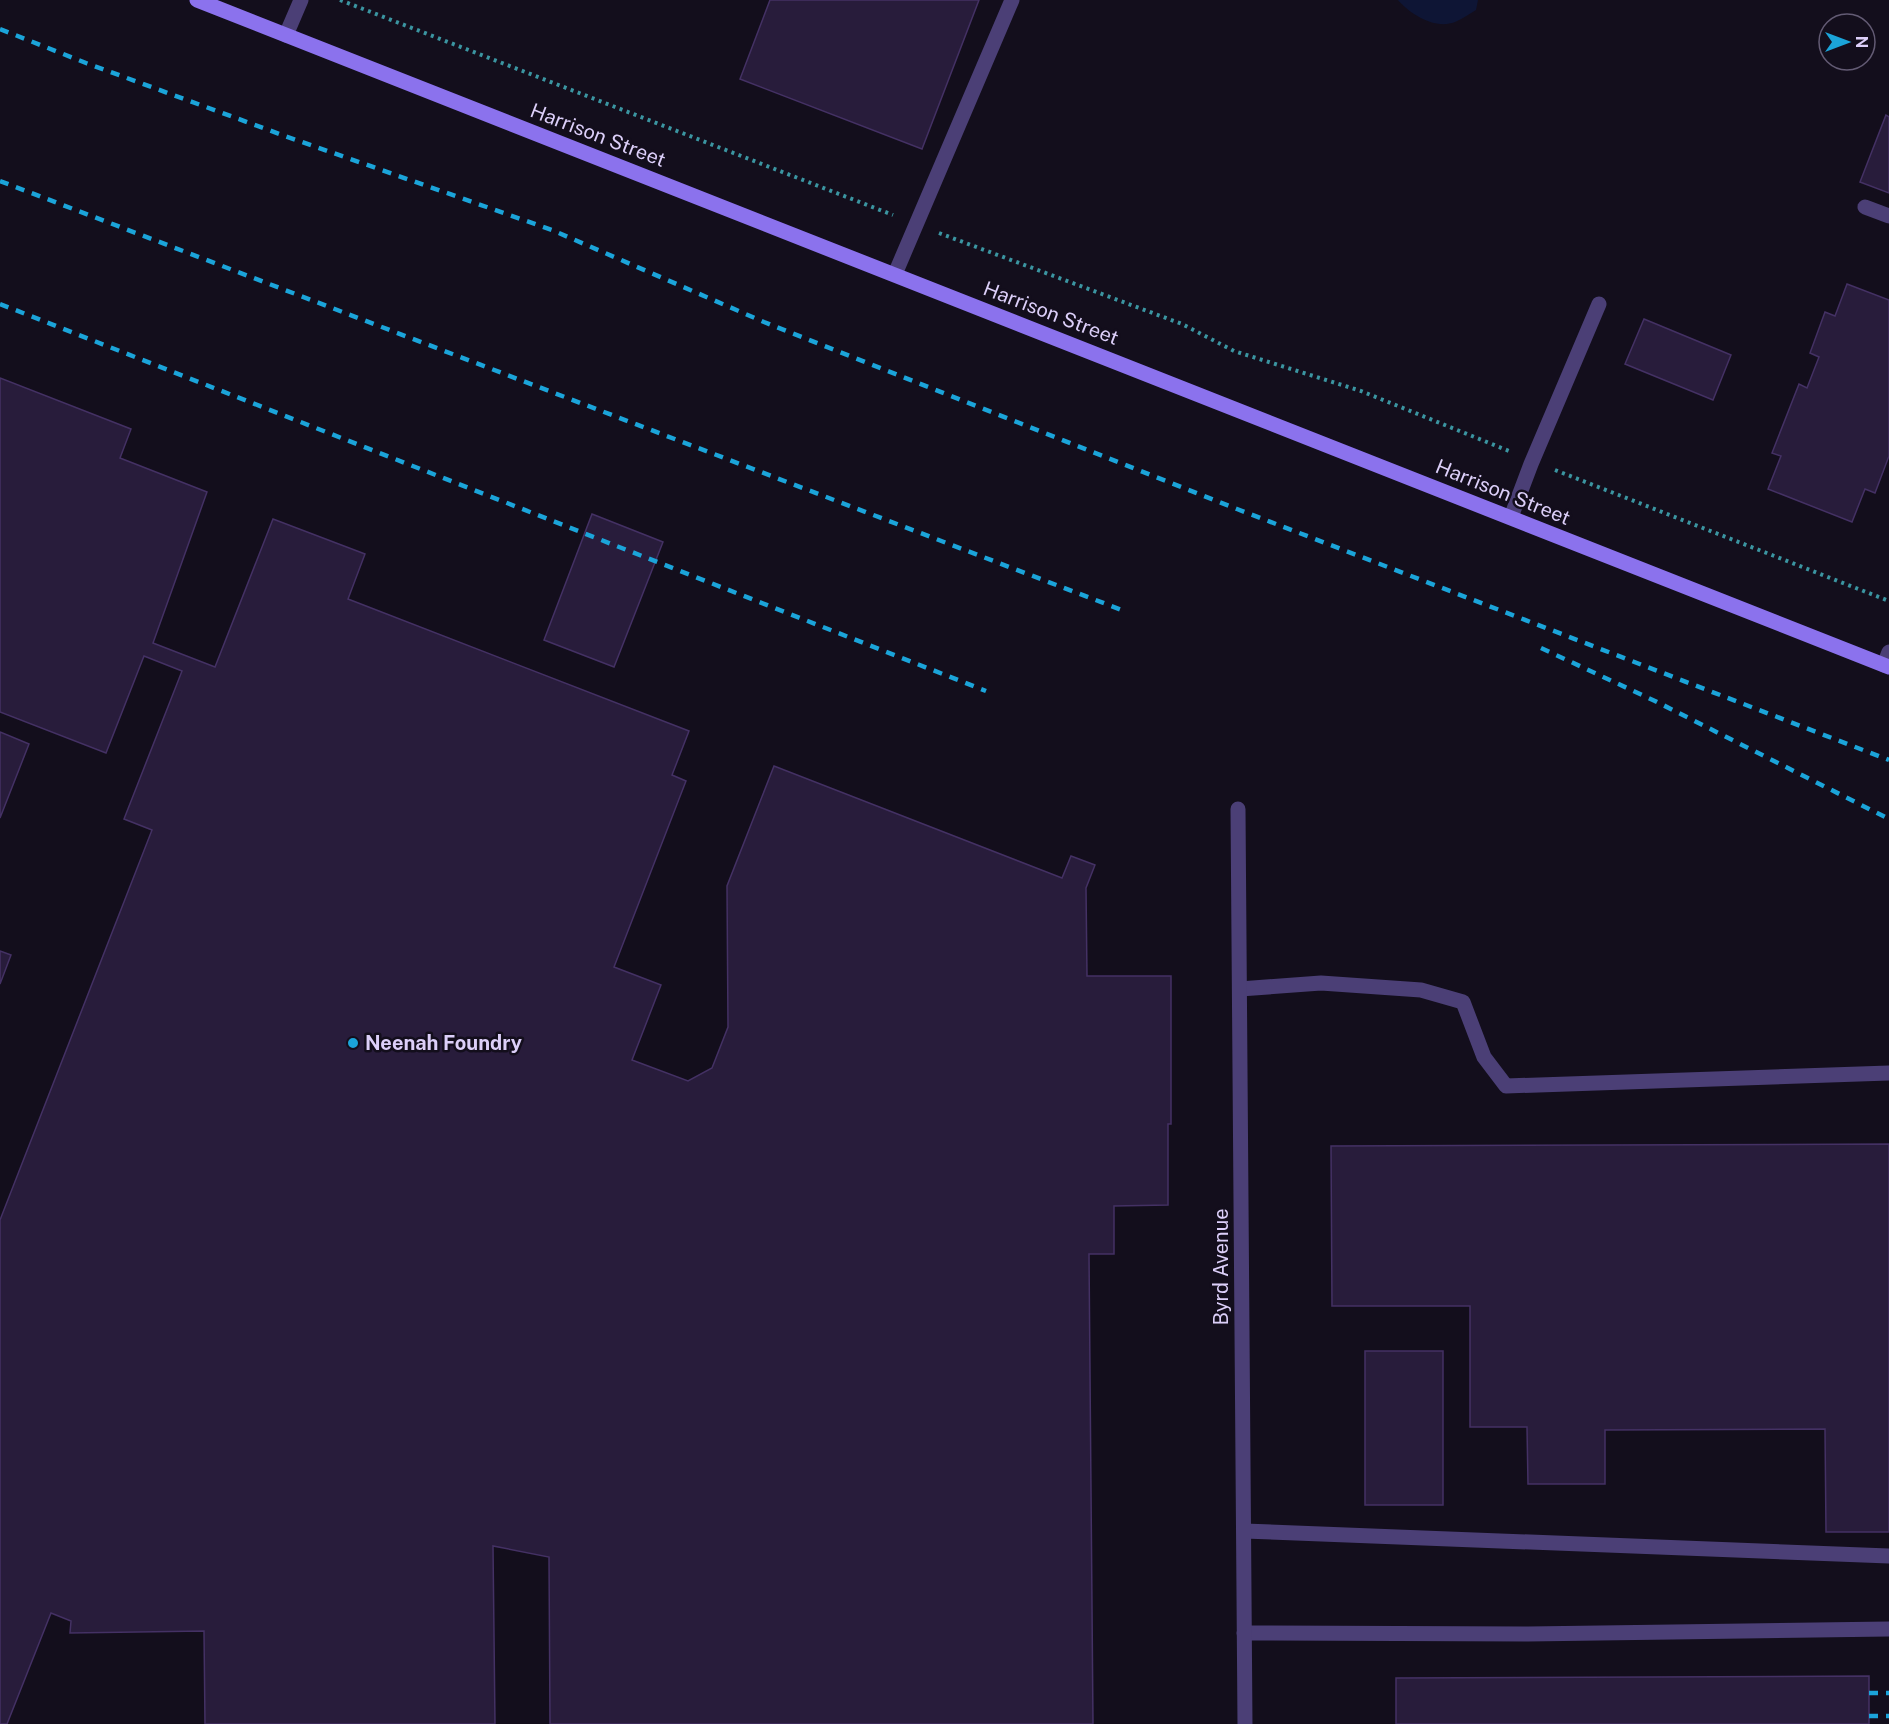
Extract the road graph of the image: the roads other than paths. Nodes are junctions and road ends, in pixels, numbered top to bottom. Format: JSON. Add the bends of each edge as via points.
{"nodes":[{"id":1,"x":197,"y":0,"type":"edge"},
{"id":2,"x":302,"y":0,"type":"edge"},
{"id":3,"x":1012,"y":0,"type":"edge"},
{"id":4,"x":286,"y":35,"type":"junction"},
{"id":5,"x":1865,"y":207,"type":"dead end"},
{"id":6,"x":1889,"y":216,"type":"edge"},
{"id":7,"x":895,"y":274,"type":"junction"},
{"id":8,"x":1599,"y":304,"type":"dead end"},
{"id":9,"x":1511,"y":517,"type":"junction"},
{"id":10,"x":1887,"y":662,"type":"edge"},
{"id":11,"x":1238,"y":809,"type":"dead end"},
{"id":12,"x":1240,"y":989,"type":"junction"},
{"id":13,"x":1889,"y":1073,"type":"edge"},
{"id":14,"x":1244,"y":1531,"type":"junction"},
{"id":15,"x":1889,"y":1556,"type":"edge"},
{"id":16,"x":1889,"y":1629,"type":"edge"},
{"id":17,"x":1244,"y":1633,"type":"junction"},
{"id":18,"x":1245,"y":1724,"type":"edge"}],
"edges":[{"from":1,"to":4,"type":"main road","name":"Harrison Street"},
{"from":2,"to":4,"type":"street"},
{"from":3,"to":7,"type":"street"},
{"from":4,"to":7,"type":"main road","name":"Harrison Street"},
{"from":5,"to":6,"type":"street"},
{"from":7,"to":9,"type":"main road","name":"Harrison Street"},
{"from":8,"to":9,"type":"street"},
{"from":9,"to":10,"type":"main road","name":"Harrison Street"},
{"from":11,"to":12,"type":"street","name":"Byrd Avenue"},
{"from":12,"to":13,"type":"street","via":[[1321,983],[1421,990],[1463,1002],[1484,1057],[1506,1086]]},
{"from":12,"to":14,"type":"street","name":"Byrd Avenue"},
{"from":14,"to":15,"type":"street"},
{"from":14,"to":17,"type":"street","name":"Byrd Avenue"},
{"from":16,"to":17,"type":"street"},
{"from":17,"to":18,"type":"street","name":"Byrd Avenue"}]}
